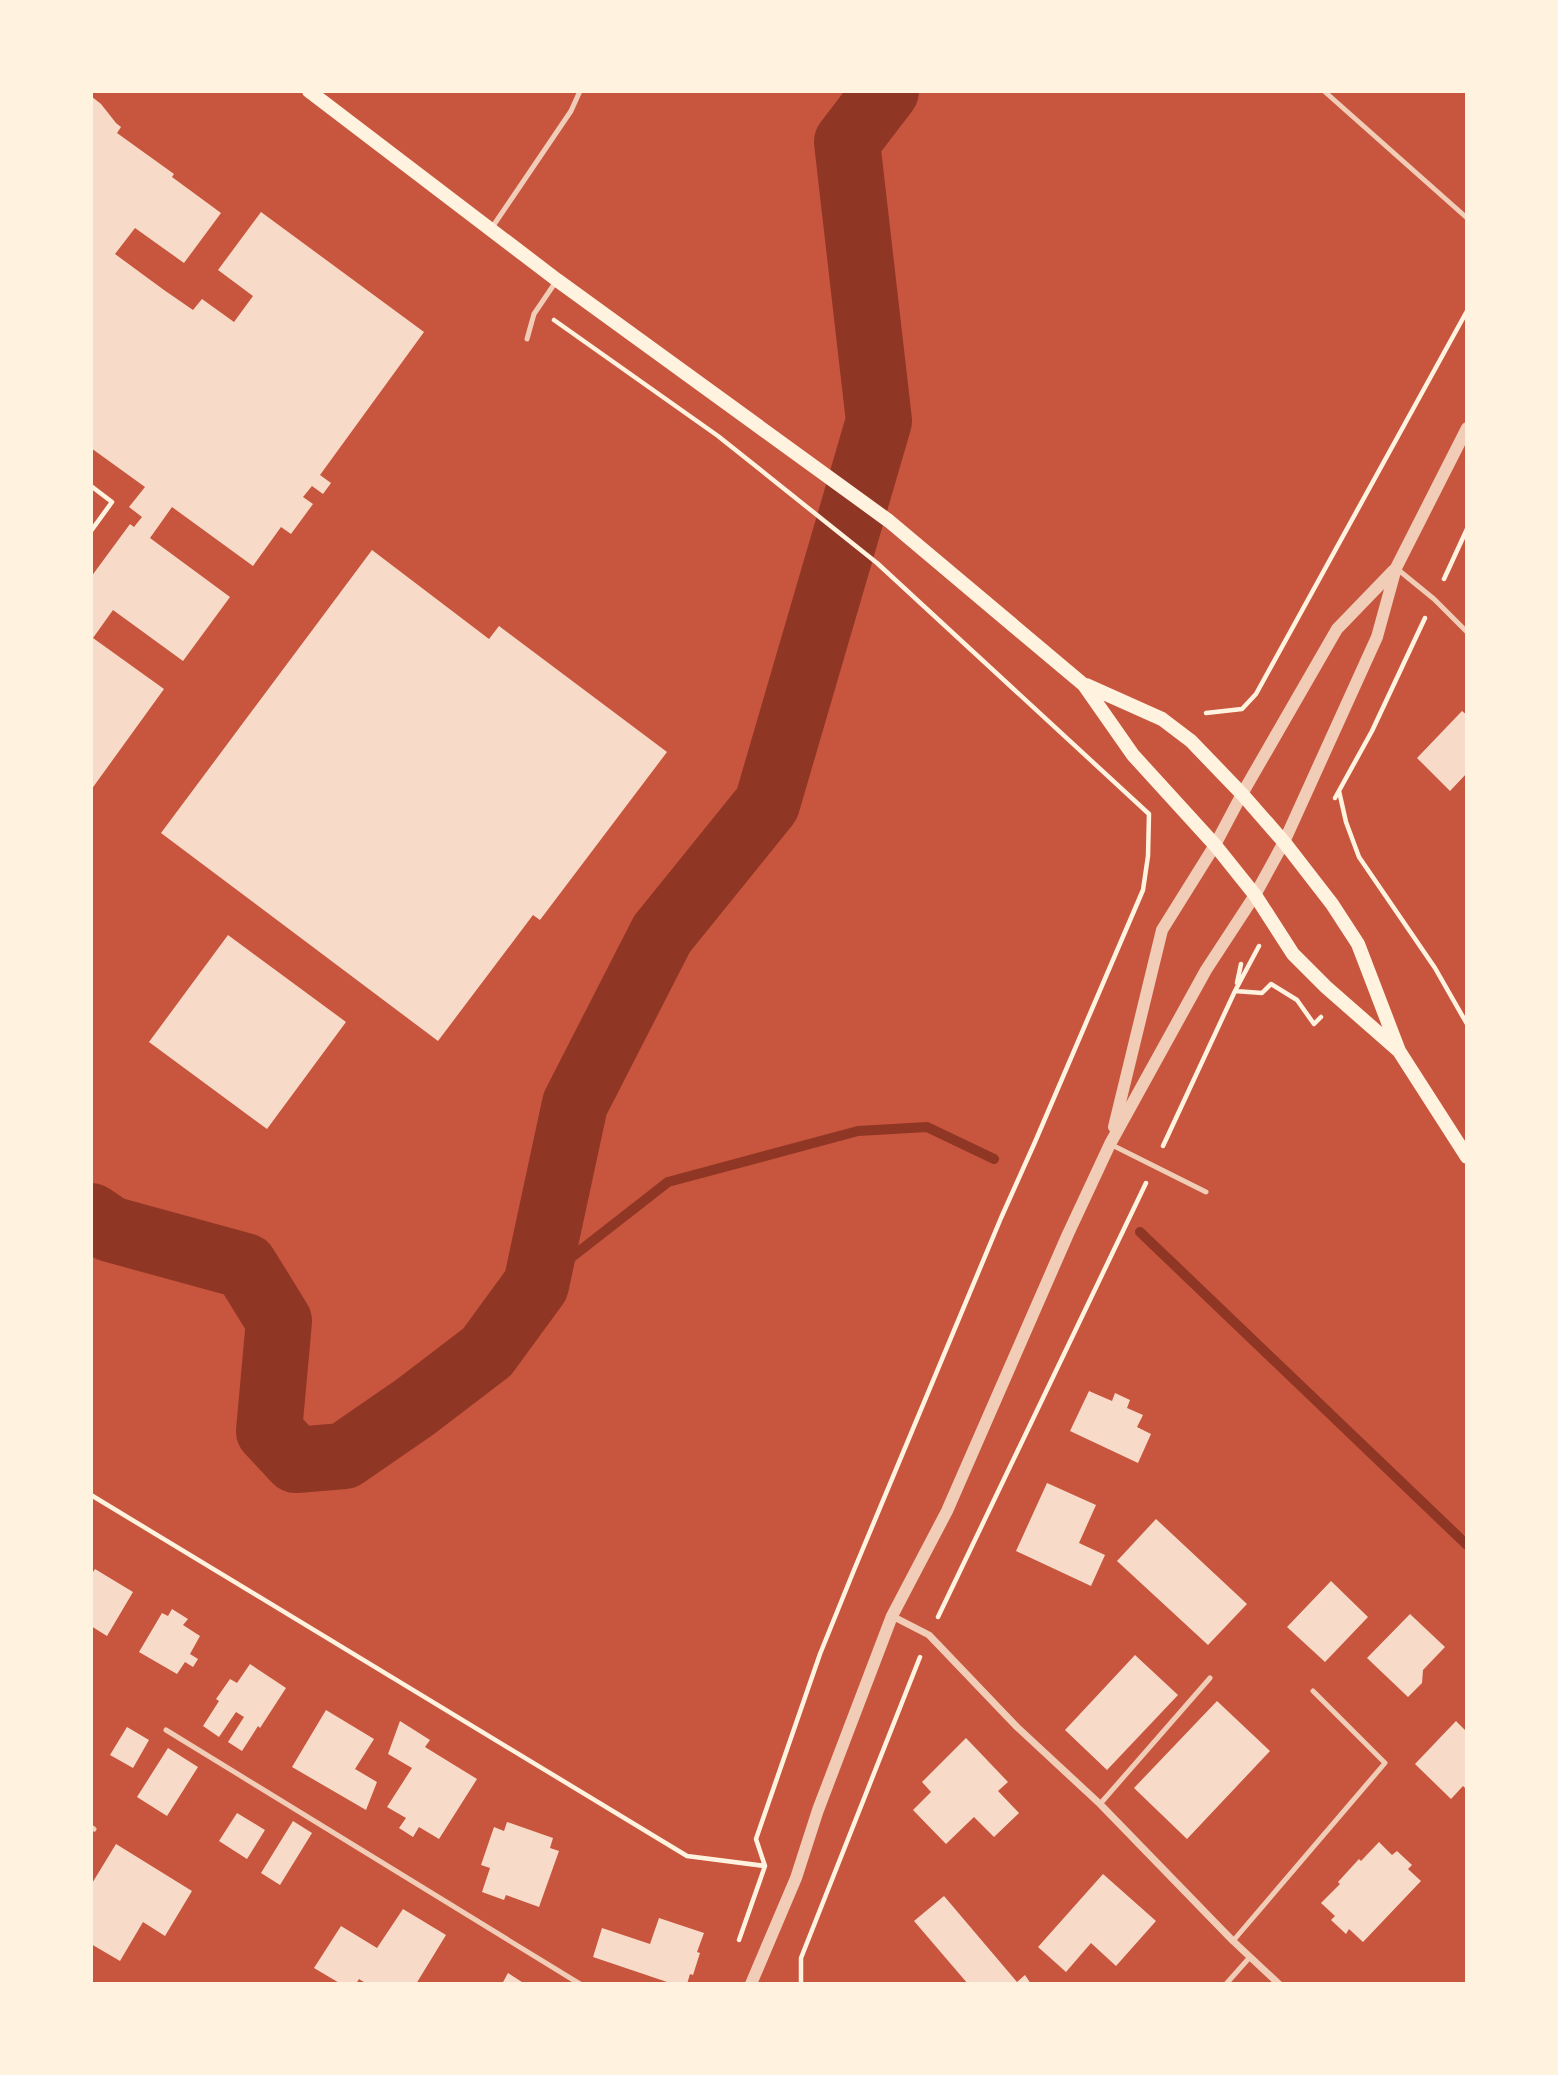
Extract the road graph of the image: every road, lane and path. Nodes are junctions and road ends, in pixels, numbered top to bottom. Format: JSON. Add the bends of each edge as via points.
{"nodes":[{"id":1,"x":309,"y":91,"type":"edge"},
{"id":2,"x":580,"y":91,"type":"edge"},
{"id":3,"x":1324,"y":91,"type":"edge"},
{"id":4,"x":1467,"y":218,"type":"edge"},
{"id":5,"x":491,"y":229,"type":"junction"},
{"id":6,"x":557,"y":281,"type":"junction"},
{"id":7,"x":1467,"y":311,"type":"edge"},
{"id":8,"x":527,"y":339,"type":"dead end"},
{"id":9,"x":1467,"y":428,"type":"edge"},
{"id":10,"x":91,"y":486,"type":"edge"},
{"id":11,"x":1467,"y":529,"type":"edge"},
{"id":12,"x":91,"y":531,"type":"edge"},
{"id":13,"x":1396,"y":568,"type":"junction"},
{"id":14,"x":1434,"y":599,"type":"junction"},
{"id":15,"x":1467,"y":632,"type":"edge"},
{"id":16,"x":1084,"y":685,"type":"junction"},
{"id":17,"x":1206,"y":713,"type":"dead end"},
{"id":18,"x":1242,"y":794,"type":"junction"},
{"id":19,"x":1283,"y":842,"type":"junction"},
{"id":20,"x":1215,"y":845,"type":"junction"},
{"id":21,"x":1255,"y":895,"type":"junction"},
{"id":22,"x":1271,"y":984,"type":"dead end"},
{"id":23,"x":1467,"y":1024,"type":"edge"},
{"id":24,"x":1399,"y":1051,"type":"junction"},
{"id":25,"x":1110,"y":1144,"type":"junction"},
{"id":26,"x":1467,"y":1157,"type":"edge"},
{"id":27,"x":1154,"y":1166,"type":"junction"},
{"id":28,"x":1206,"y":1192,"type":"dead end"},
{"id":29,"x":91,"y":1495,"type":"edge"},
{"id":30,"x":892,"y":1616,"type":"junction"},
{"id":31,"x":929,"y":1635,"type":"junction"},
{"id":32,"x":1210,"y":1678,"type":"dead end"},
{"id":33,"x":1313,"y":1691,"type":"dead end"},
{"id":34,"x":166,"y":1730,"type":"dead end"},
{"id":35,"x":1100,"y":1804,"type":"junction"},
{"id":36,"x":765,"y":1866,"type":"junction"},
{"id":37,"x":1233,"y":1941,"type":"junction"},
{"id":38,"x":738,"y":1945,"type":"dead end"},
{"id":39,"x":1250,"y":1957,"type":"junction"},
{"id":40,"x":580,"y":1984,"type":"edge"},
{"id":41,"x":751,"y":1984,"type":"edge"},
{"id":42,"x":802,"y":1984,"type":"edge"},
{"id":43,"x":1226,"y":1984,"type":"edge"},
{"id":44,"x":1279,"y":1984,"type":"edge"}],
"edges":[{"from":1,"to":5,"type":"main road"},
{"from":2,"to":5,"type":"lane"},
{"from":3,"to":4,"type":"lane"},
{"from":5,"to":6,"type":"main road"},
{"from":6,"to":8,"type":"lane","via":[[534,314]]},
{"from":6,"to":16,"type":"main road","via":[[889,521]]},
{"from":6,"to":36,"type":"path","via":[[543,312],[718,436],[877,563],[1149,814],[1143,890],[820,1654],[756,1839]]},
{"from":7,"to":17,"type":"path","via":[[1256,694],[1242,709]]},
{"from":9,"to":13,"type":"street"},
{"from":10,"to":12,"type":"path","via":[[112,502]]},
{"from":11,"to":14,"type":"path"},
{"from":13,"to":14,"type":"lane"},
{"from":13,"to":18,"type":"street","via":[[1337,629]]},
{"from":13,"to":19,"type":"street","via":[[1377,637]]},
{"from":14,"to":15,"type":"lane"},
{"from":14,"to":23,"type":"path","via":[[1372,732],[1338,790],[1359,857],[1435,968]]},
{"from":16,"to":18,"type":"main road","via":[[1162,719],[1191,741]]},
{"from":16,"to":20,"type":"main road","via":[[1133,755]]},
{"from":18,"to":19,"type":"main road"},
{"from":18,"to":20,"type":"street"},
{"from":19,"to":21,"type":"street"},
{"from":19,"to":24,"type":"main road","via":[[1358,944]]},
{"from":20,"to":21,"type":"main road"},
{"from":20,"to":25,"type":"street","via":[[1162,930]]},
{"from":21,"to":24,"type":"main road","via":[[1293,954]]},
{"from":21,"to":25,"type":"street","via":[[1206,970]]},
{"from":22,"to":27,"type":"path","via":[[1262,993],[1235,991]]},
{"from":24,"to":26,"type":"main road"},
{"from":25,"to":27,"type":"lane"},
{"from":25,"to":30,"type":"street","via":[[947,1511]]},
{"from":27,"to":28,"type":"lane"},
{"from":27,"to":31,"type":"path"},
{"from":29,"to":36,"type":"path","via":[[687,1856]]},
{"from":30,"to":31,"type":"street"},
{"from":30,"to":41,"type":"street","via":[[796,1878]]},
{"from":31,"to":35,"type":"street","via":[[1017,1727]]},
{"from":31,"to":42,"type":"path","via":[[801,1958]]},
{"from":32,"to":35,"type":"lane"},
{"from":33,"to":37,"type":"lane","via":[[1385,1763]]},
{"from":34,"to":40,"type":"lane"},
{"from":35,"to":37,"type":"street"},
{"from":36,"to":38,"type":"path"},
{"from":37,"to":39,"type":"street"},
{"from":39,"to":43,"type":"lane"},
{"from":39,"to":44,"type":"street"}]}
